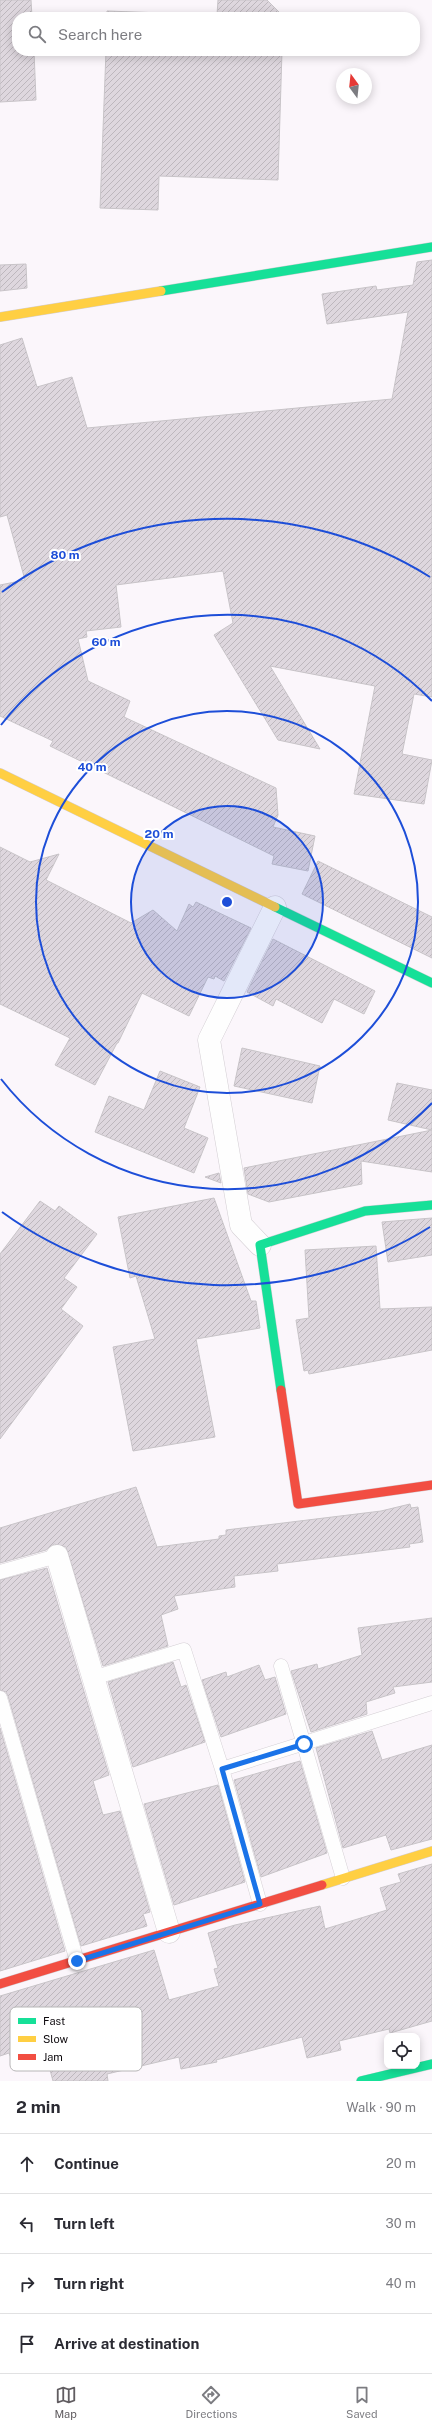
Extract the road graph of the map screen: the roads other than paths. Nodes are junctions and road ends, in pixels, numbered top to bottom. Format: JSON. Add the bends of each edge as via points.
{"nodes":[{"id":1,"x":432,"y":247,"type":"edge"},
{"id":2,"x":0,"y":317,"type":"edge"},
{"id":3,"x":0,"y":773,"type":"edge"},
{"id":4,"x":275,"y":907,"type":"junction"},
{"id":5,"x":432,"y":983,"type":"edge"},
{"id":6,"x":432,"y":1204,"type":"edge"},
{"id":7,"x":260,"y":1245,"type":"junction"},
{"id":8,"x":432,"y":1485,"type":"edge"},
{"id":9,"x":57,"y":1556,"type":"joint"},
{"id":10,"x":0,"y":1572,"type":"edge"},
{"id":11,"x":281,"y":1666,"type":"dead end"},
{"id":12,"x":93,"y":1678,"type":"junction"},
{"id":13,"x":432,"y":1703,"type":"edge"},
{"id":14,"x":1,"y":1707,"type":"edge"},
{"id":15,"x":304,"y":1744,"type":"junction"},
{"id":16,"x":222,"y":1769,"type":"junction"},
{"id":17,"x":432,"y":1851,"type":"edge"},
{"id":18,"x":343,"y":1878,"type":"junction"},
{"id":19,"x":260,"y":1904,"type":"junction"},
{"id":20,"x":169,"y":1932,"type":"junction"},
{"id":21,"x":77,"y":1961,"type":"junction"},
{"id":22,"x":0,"y":1984,"type":"edge"},
{"id":23,"x":432,"y":2064,"type":"edge"},
{"id":24,"x":361,"y":2081,"type":"edge"}],
"edges":[{"from":1,"to":2,"type":"street"},
{"from":3,"to":4,"type":"street"},
{"from":4,"to":5,"type":"street"},
{"from":4,"to":7,"type":"street","via":[[209,1040],[241,1224]]},
{"from":6,"to":7,"type":"street","via":[[365,1211]]},
{"from":7,"to":8,"type":"street","via":[[298,1504]]},
{"from":9,"to":10,"type":"lane"},
{"from":9,"to":12,"type":"street"},
{"from":11,"to":15,"type":"lane"},
{"from":12,"to":16,"type":"lane","via":[[184,1650]]},
{"from":12,"to":20,"type":"street"},
{"from":13,"to":15,"type":"lane"},
{"from":14,"to":21,"type":"lane"},
{"from":15,"to":16,"type":"lane"},
{"from":15,"to":18,"type":"lane"},
{"from":16,"to":19,"type":"lane"},
{"from":17,"to":18,"type":"street"},
{"from":18,"to":19,"type":"street"},
{"from":19,"to":20,"type":"street"},
{"from":20,"to":21,"type":"street"},
{"from":21,"to":22,"type":"street"},
{"from":23,"to":24,"type":"street"}]}
